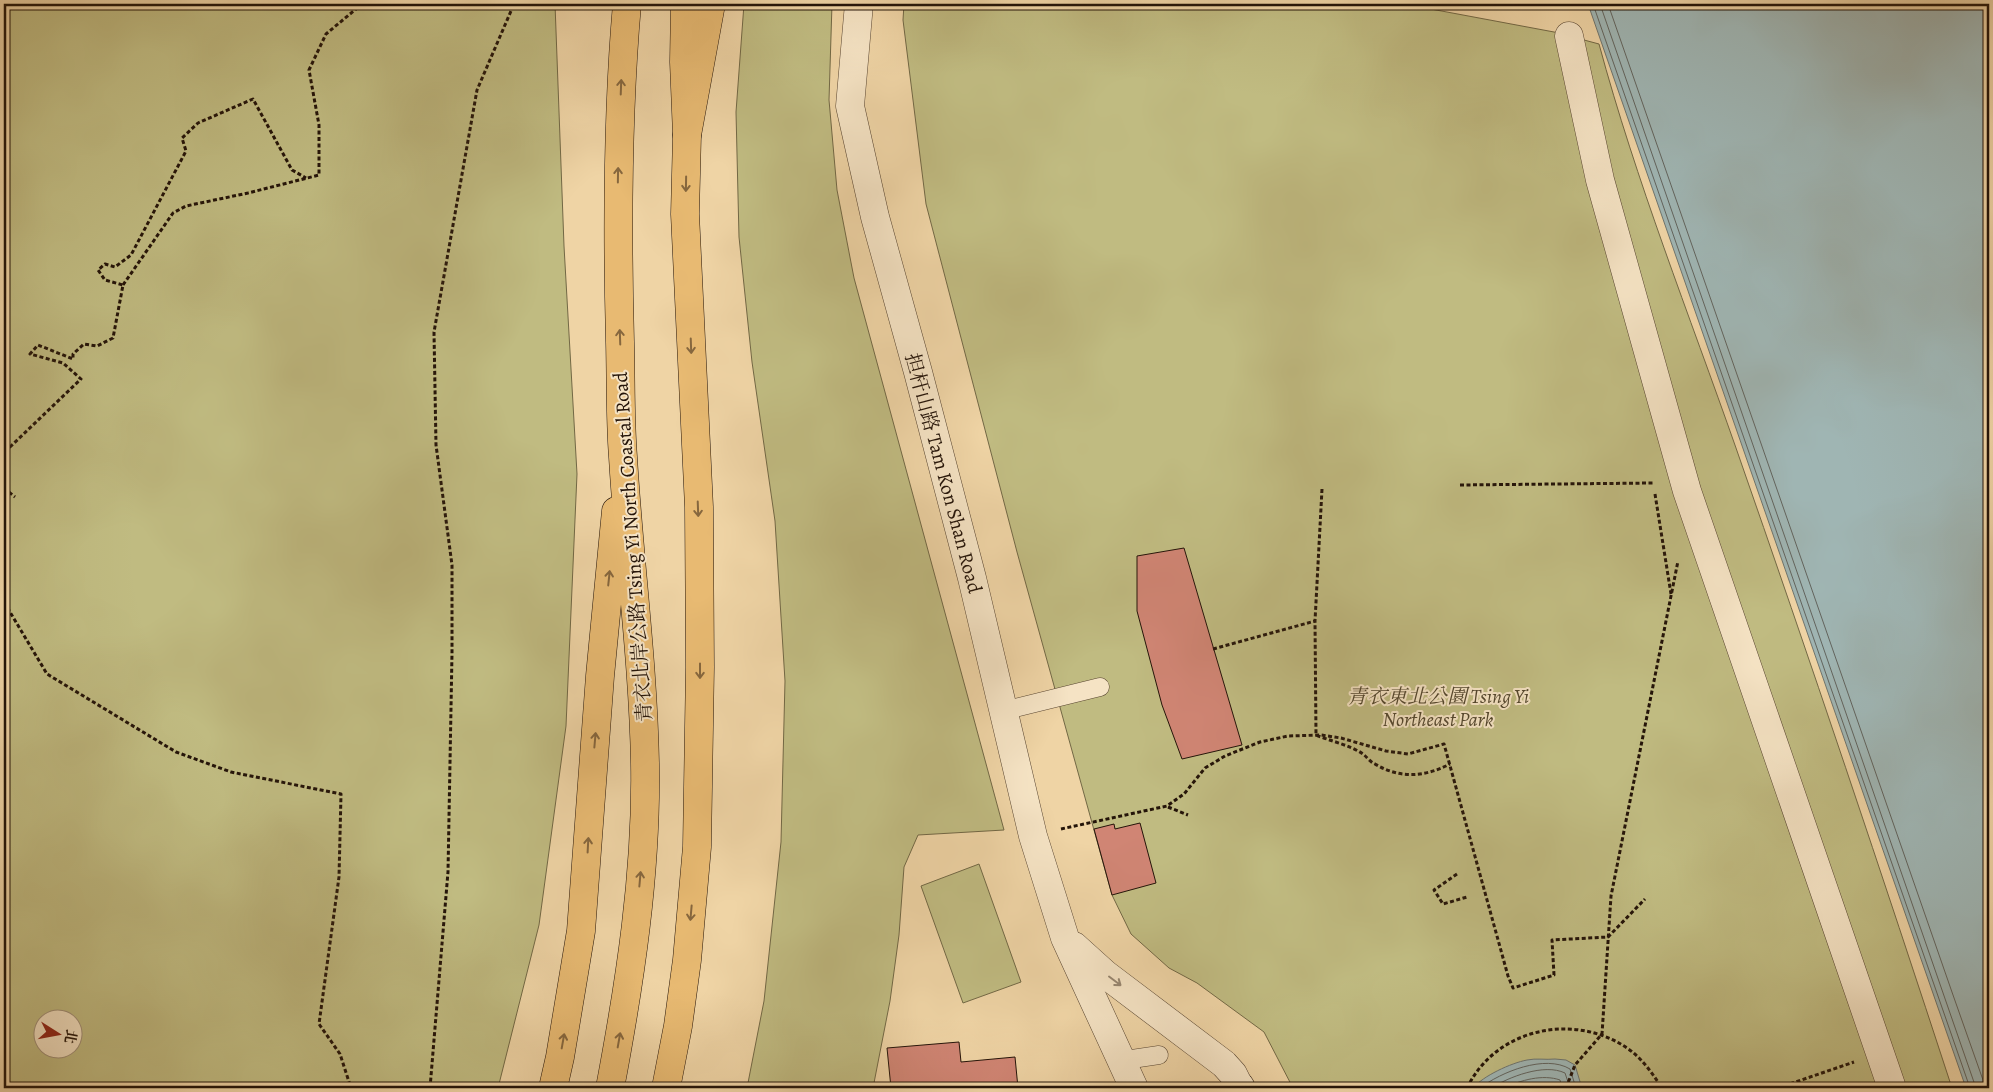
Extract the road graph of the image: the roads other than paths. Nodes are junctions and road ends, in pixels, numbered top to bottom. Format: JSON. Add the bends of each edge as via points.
{"nodes":[{"id":1,"x":627,"y":4,"type":"edge"},
{"id":2,"x":685,"y":4,"type":"edge"},
{"id":3,"x":711,"y":4,"type":"edge"},
{"id":4,"x":858,"y":4,"type":"edge"},
{"id":5,"x":1569,"y":36,"type":"dead end"},
{"id":6,"x":687,"y":135,"type":"junction"},
{"id":7,"x":623,"y":456,"type":"junction"},
{"id":8,"x":1100,"y":687,"type":"dead end"},
{"id":9,"x":1003,"y":711,"type":"junction"},
{"id":10,"x":1065,"y":938,"type":"junction"},
{"id":11,"x":1159,"y":1055,"type":"dead end"},
{"id":12,"x":1120,"y":1058,"type":"junction"},
{"id":13,"x":1240,"y":1087,"type":"edge"},
{"id":14,"x":553,"y":1088,"type":"edge"},
{"id":15,"x":610,"y":1088,"type":"edge"},
{"id":16,"x":666,"y":1088,"type":"edge"},
{"id":17,"x":1134,"y":1088,"type":"edge"},
{"id":18,"x":1892,"y":1088,"type":"edge"}],
"edges":[{"from":7,"to":1,"type":"main road","name":"青衣北岸公路 Tsing Yi North Coastal Road","one_way":true,"via":[[617,231],[621,67]]},
{"from":2,"to":6,"type":"main road"},
{"from":3,"to":6,"type":"main road"},
{"from":4,"to":9,"type":"street","name":"担杆山路 Tam Kon Shan Road","via":[[850,106],[875,217],[972,578]]},
{"from":5,"to":18,"type":"street","via":[[1600,180],[1687,491]]},
{"from":6,"to":16,"type":"main road","one_way":true,"via":[[686,214],[699,507],[700,754],[688,960]]},
{"from":14,"to":7,"type":"main road","one_way":true,"via":[[581,931],[608,580]]},
{"from":15,"to":7,"type":"main road","name":"青衣北岸公路 Tsing Yi North Coastal Road","one_way":true,"via":[[633,950],[646,764]]},
{"from":8,"to":9,"type":"lane"},
{"from":9,"to":10,"type":"street","name":"担杆山路 Tam Kon Shan Road","via":[[1033,836]]},
{"from":10,"to":12,"type":"street","name":"担杆山路 Tam Kon Shan Road"},
{"from":10,"to":13,"type":"street","one_way":true,"via":[[1105,974],[1224,1064]]},
{"from":11,"to":12,"type":"lane"},
{"from":12,"to":17,"type":"street","name":"担杆山路 Tam Kon Shan Road"}]}
